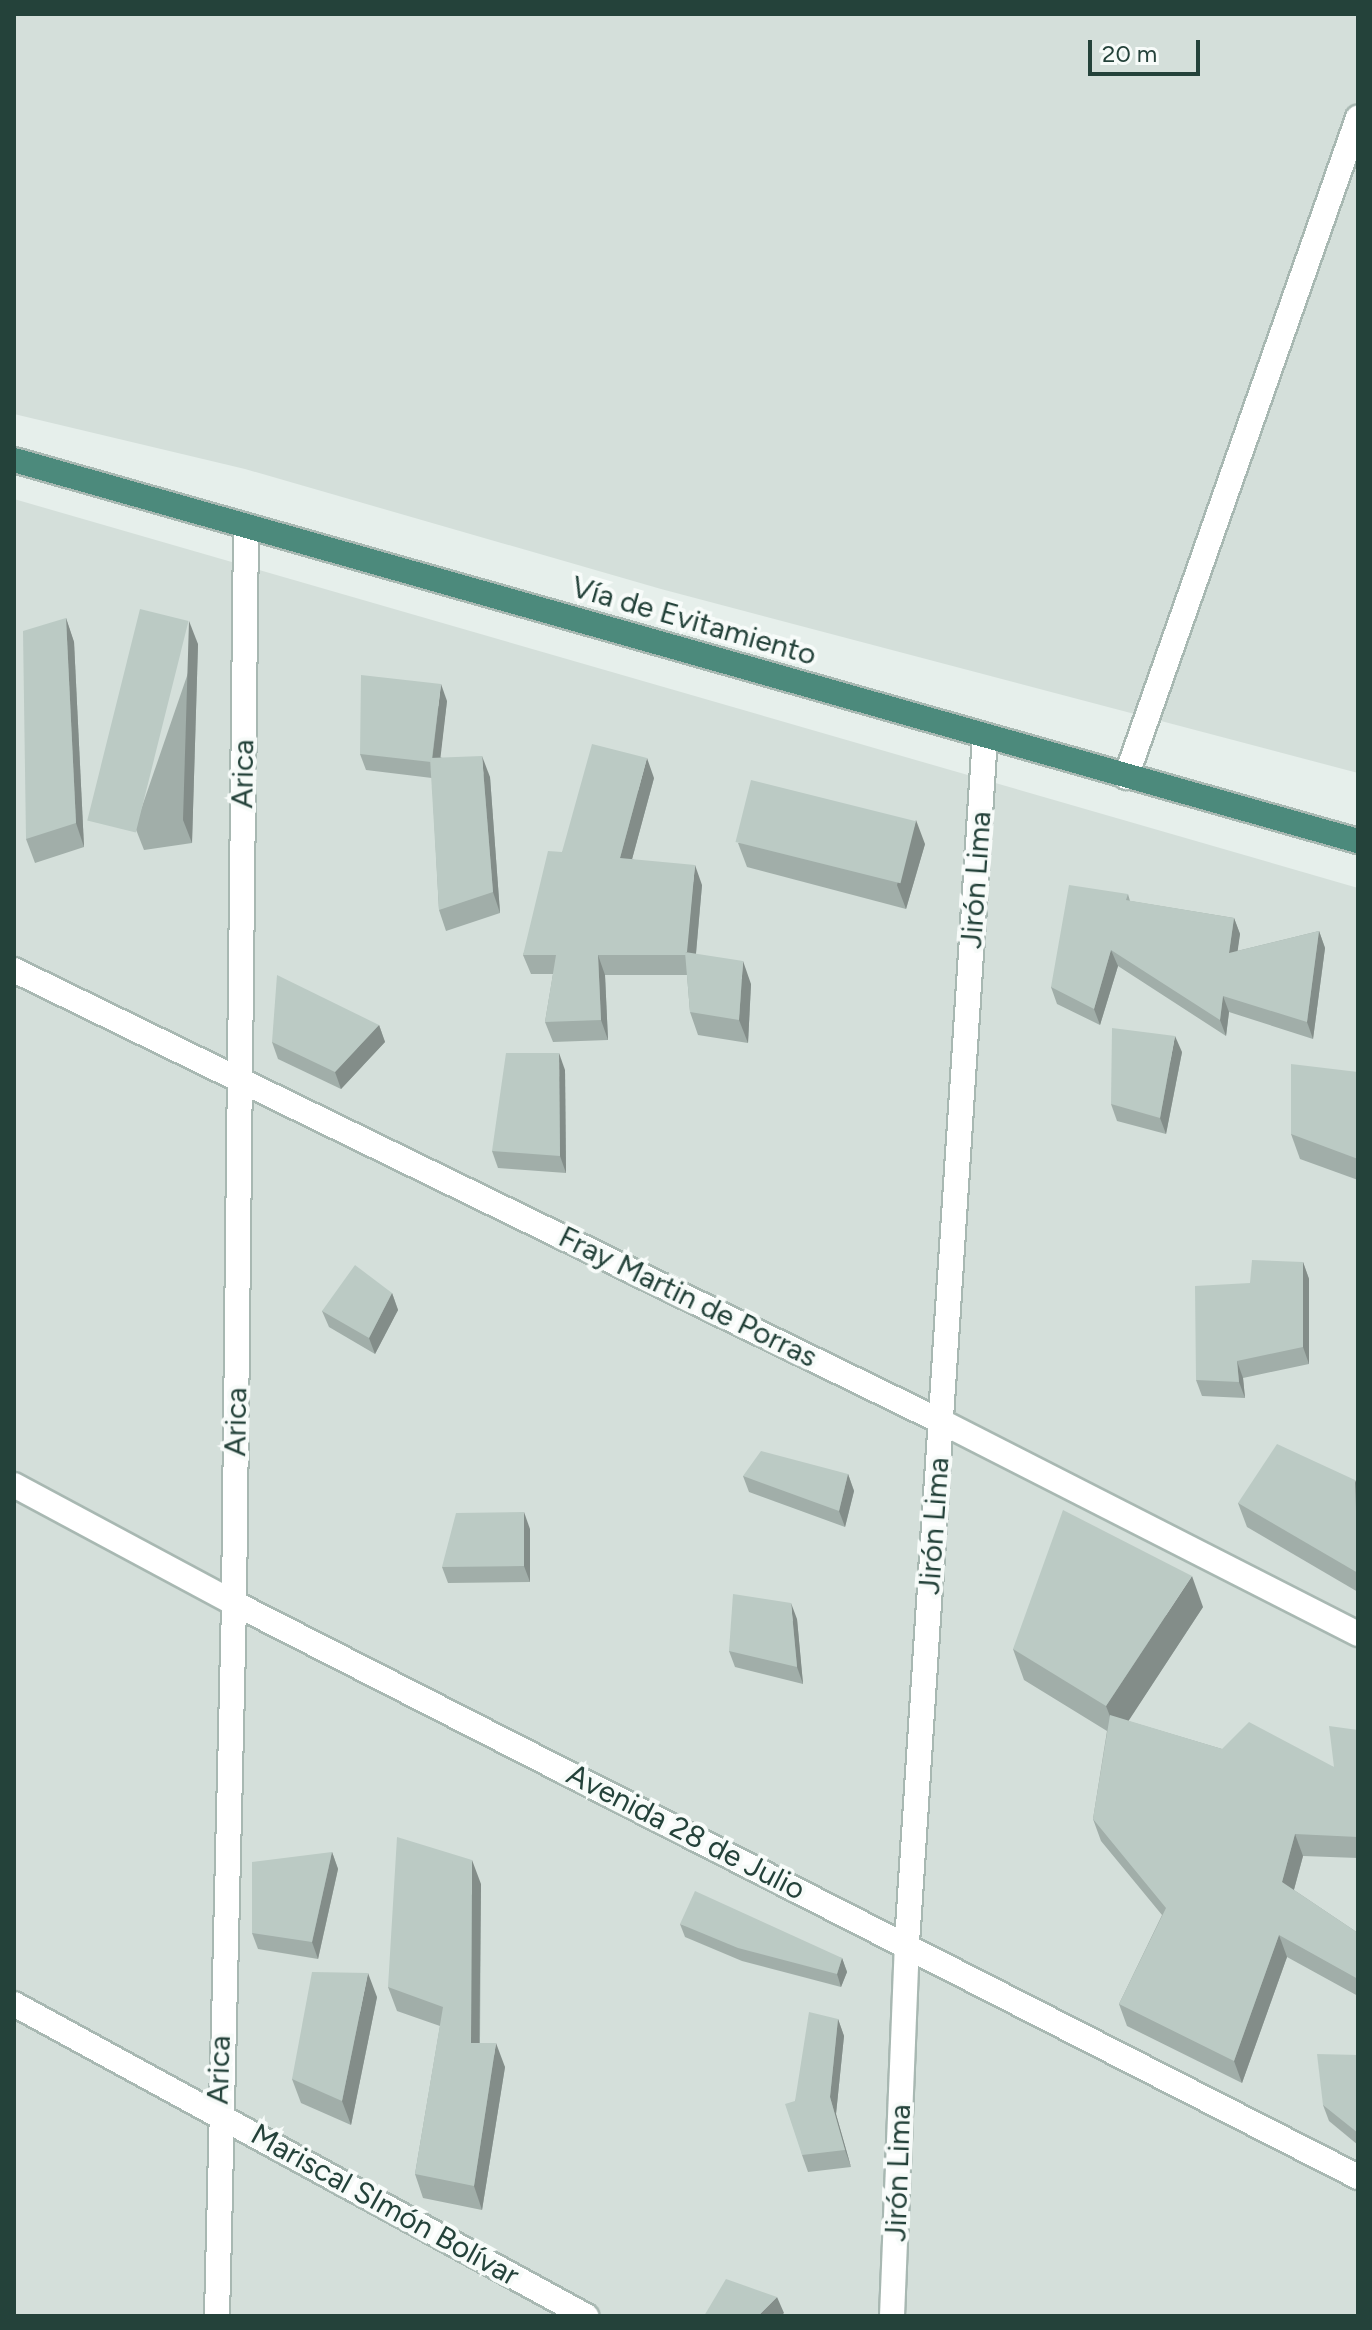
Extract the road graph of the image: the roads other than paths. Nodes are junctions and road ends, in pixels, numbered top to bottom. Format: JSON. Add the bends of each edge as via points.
{"nodes":[{"id":1,"x":1358,"y":118,"type":"edge"},
{"id":2,"x":14,"y":460,"type":"edge"},
{"id":3,"x":246,"y":528,"type":"junction"},
{"id":4,"x":985,"y":737,"type":"junction"},
{"id":5,"x":1126,"y":777,"type":"junction"},
{"id":6,"x":1358,"y":841,"type":"edge"},
{"id":7,"x":14,"y":970,"type":"edge"},
{"id":8,"x":240,"y":1077,"type":"junction"},
{"id":9,"x":940,"y":1421,"type":"junction"},
{"id":10,"x":14,"y":1485,"type":"edge"},
{"id":11,"x":234,"y":1603,"type":"junction"},
{"id":12,"x":1358,"y":1634,"type":"edge"},
{"id":13,"x":907,"y":1943,"type":"junction"},
{"id":14,"x":14,"y":2004,"type":"edge"},
{"id":15,"x":218,"y":2113,"type":"junction"},
{"id":16,"x":1358,"y":2177,"type":"edge"},
{"id":17,"x":217,"y":2316,"type":"edge"},
{"id":18,"x":586,"y":2316,"type":"edge"},
{"id":19,"x":892,"y":2316,"type":"edge"}],
"edges":[{"from":1,"to":5,"type":"street"},
{"from":2,"to":3,"type":"highway","name":"Vía de Evitamiento"},
{"from":3,"to":4,"type":"highway","name":"Vía de Evitamiento"},
{"from":3,"to":8,"type":"street","name":"Arica"},
{"from":4,"to":5,"type":"highway","name":"Vía de Evitamiento"},
{"from":4,"to":9,"type":"street","name":"Jirón Lima"},
{"from":5,"to":6,"type":"highway","name":"Vía de Evitamiento"},
{"from":7,"to":8,"type":"street","name":"Fray Martin de Porras"},
{"from":8,"to":9,"type":"street","name":"Fray Martin de Porras"},
{"from":8,"to":11,"type":"street","name":"Arica"},
{"from":9,"to":12,"type":"street","name":"Fray Martin de Porras"},
{"from":9,"to":13,"type":"street","name":"Jirón Lima"},
{"from":10,"to":11,"type":"street","name":"Avenida 28 de Julio"},
{"from":11,"to":13,"type":"street","name":"Avenida 28 de Julio"},
{"from":11,"to":15,"type":"street","name":"Arica"},
{"from":13,"to":16,"type":"street","name":"Avenida 28 de Julio"},
{"from":13,"to":19,"type":"street","name":"Jirón Lima"},
{"from":14,"to":15,"type":"street","name":"Mariscal SImón Bolívar"},
{"from":15,"to":17,"type":"street","name":"Arica"},
{"from":15,"to":18,"type":"street","name":"Mariscal SImón Bolívar"}]}
